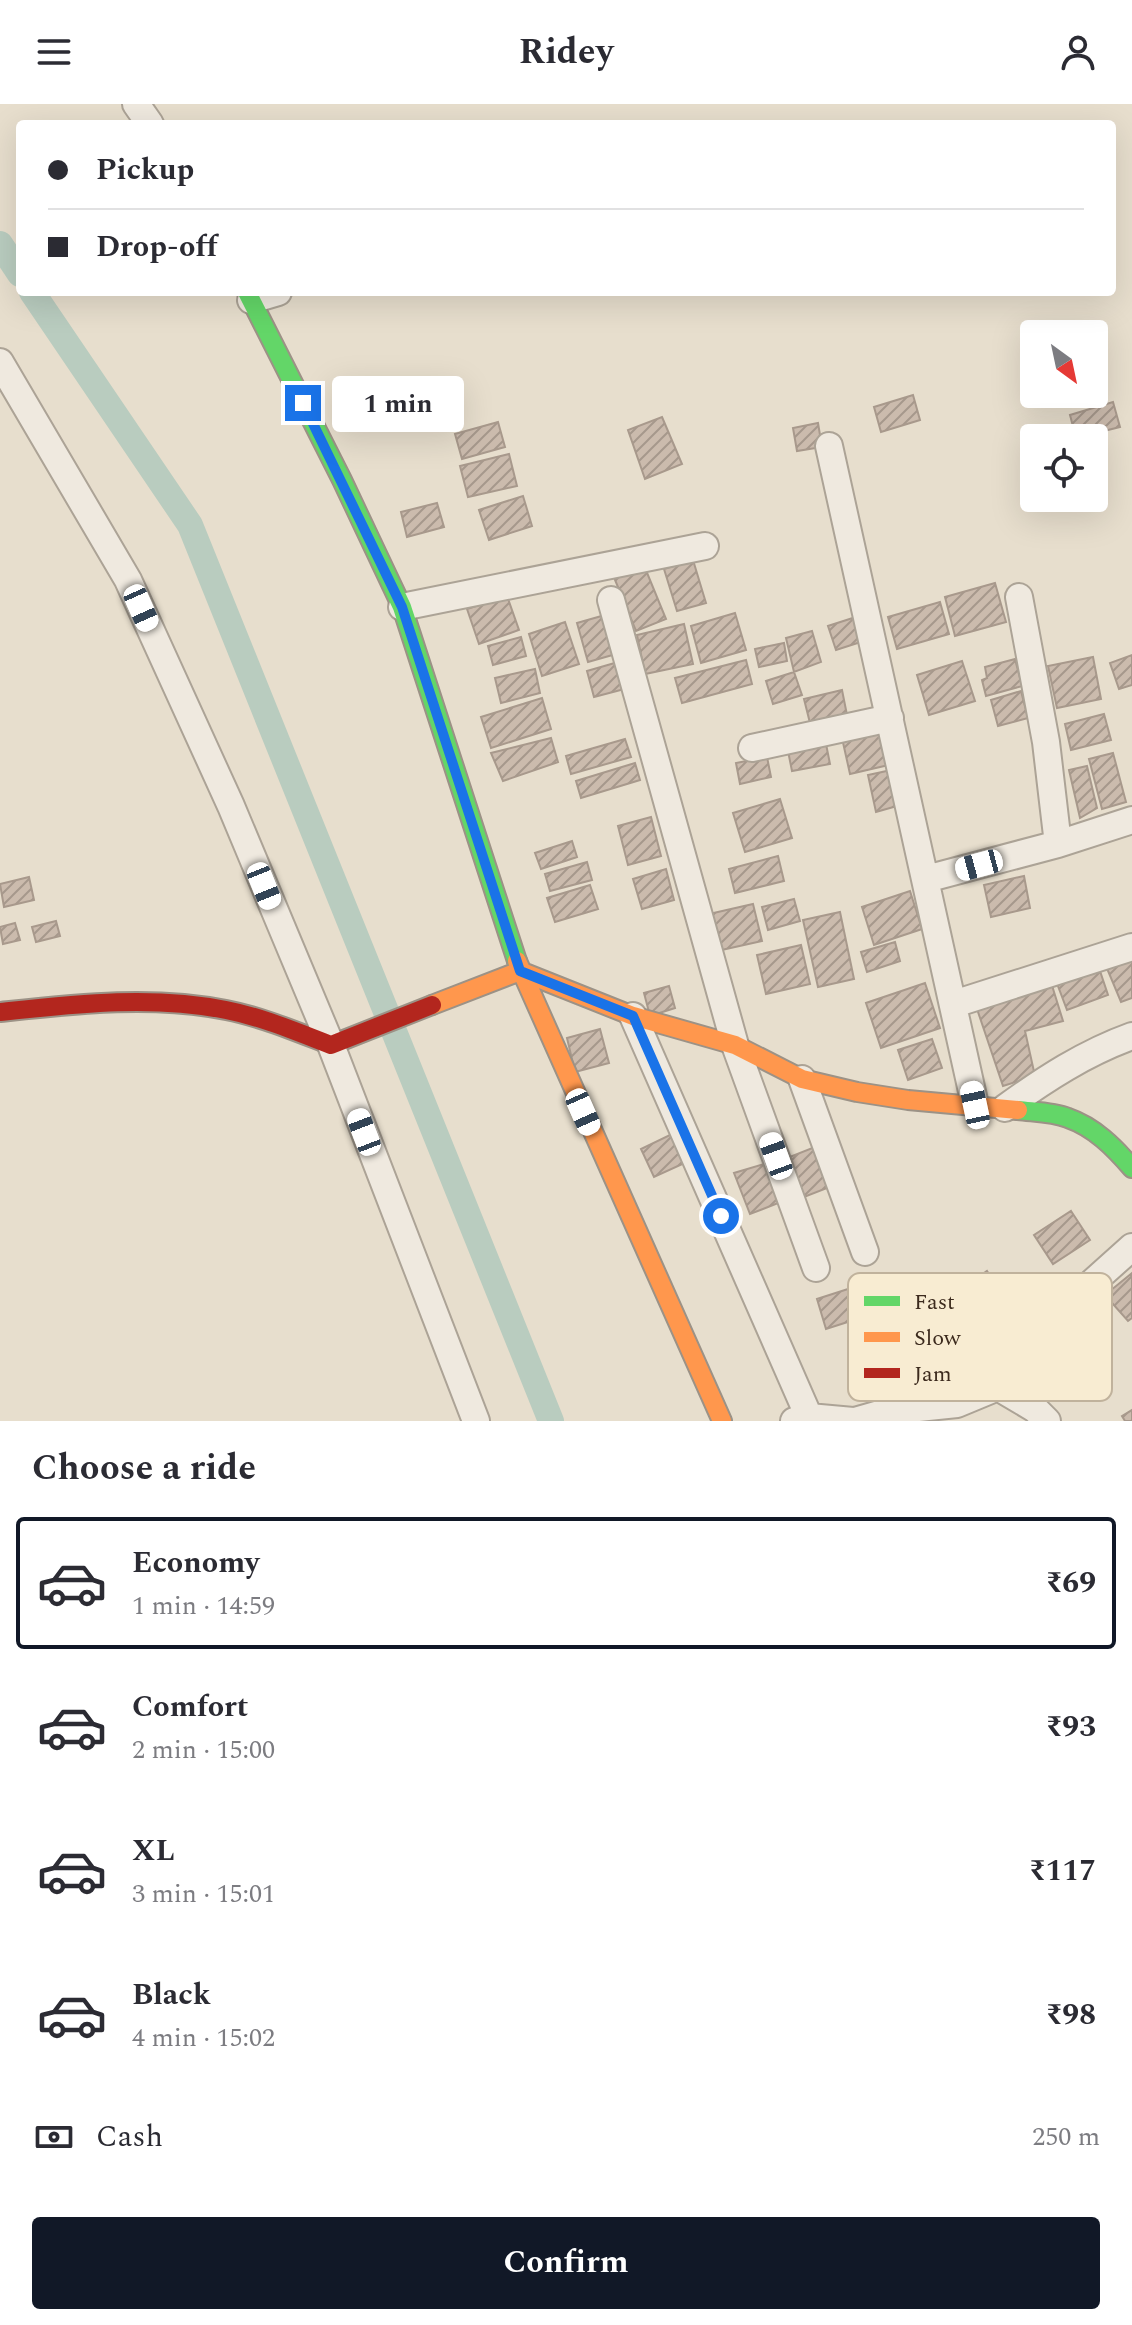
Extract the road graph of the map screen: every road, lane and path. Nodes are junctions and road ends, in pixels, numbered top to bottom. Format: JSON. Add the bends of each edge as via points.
{"nodes":[{"id":1,"x":249,"y":296,"type":"edge"},
{"id":2,"x":0,"y":362,"type":"edge"},
{"id":3,"x":829,"y":446,"type":"dead end"},
{"id":4,"x":705,"y":546,"type":"dead end"},
{"id":5,"x":1019,"y":597,"type":"dead end"},
{"id":6,"x":611,"y":600,"type":"dead end"},
{"id":7,"x":402,"y":607,"type":"junction"},
{"id":8,"x":890,"y":718,"type":"junction"},
{"id":9,"x":752,"y":748,"type":"dead end"},
{"id":10,"x":1132,"y":820,"type":"edge"},
{"id":11,"x":1058,"y":844,"type":"junction"},
{"id":12,"x":926,"y":879,"type":"junction"},
{"id":13,"x":1132,"y":947,"type":"edge"},
{"id":14,"x":520,"y":971,"type":"junction"},
{"id":15,"x":954,"y":1004,"type":"junction"},
{"id":16,"x":0,"y":1012,"type":"edge"},
{"id":17,"x":633,"y":1016,"type":"junction"},
{"id":18,"x":1132,"y":1036,"type":"edge"},
{"id":19,"x":331,"y":1045,"type":"junction"},
{"id":20,"x":735,"y":1045,"type":"junction"},
{"id":21,"x":802,"y":1079,"type":"junction"},
{"id":22,"x":975,"y":1105,"type":"junction"},
{"id":23,"x":1005,"y":1108,"type":"junction"},
{"id":24,"x":1132,"y":1168,"type":"edge"},
{"id":25,"x":1132,"y":1247,"type":"edge"},
{"id":26,"x":865,"y":1252,"type":"dead end"},
{"id":27,"x":816,"y":1268,"type":"dead end"},
{"id":28,"x":1103,"y":1273,"type":"edge"},
{"id":29,"x":964,"y":1401,"type":"edge"},
{"id":30,"x":1022,"y":1401,"type":"edge"},
{"id":31,"x":802,"y":1419,"type":"edge"},
{"id":32,"x":476,"y":1421,"type":"edge"},
{"id":33,"x":722,"y":1421,"type":"edge"},
{"id":34,"x":854,"y":1421,"type":"edge"},
{"id":35,"x":1047,"y":1421,"type":"edge"}],
"edges":[{"from":1,"to":7,"type":"street"},
{"from":2,"to":19,"type":"street","via":[[128,580]]},
{"from":3,"to":8,"type":"street"},
{"from":4,"to":7,"type":"street"},
{"from":5,"to":11,"type":"street","via":[[1046,742]]},
{"from":6,"to":20,"type":"street"},
{"from":7,"to":14,"type":"street"},
{"from":8,"to":9,"type":"street"},
{"from":8,"to":12,"type":"street"},
{"from":10,"to":11,"type":"street"},
{"from":11,"to":12,"type":"street"},
{"from":12,"to":15,"type":"street"},
{"from":13,"to":15,"type":"street"},
{"from":14,"to":17,"type":"street"},
{"from":14,"to":19,"type":"street"},
{"from":14,"to":33,"type":"street"},
{"from":15,"to":22,"type":"street"},
{"from":16,"to":19,"type":"street","via":[[188,1004],[275,1023]]},
{"from":17,"to":20,"type":"street"},
{"from":17,"to":31,"type":"street"},
{"from":18,"to":23,"type":"street","via":[[1064,1067]]},
{"from":19,"to":32,"type":"street"},
{"from":20,"to":21,"type":"street"},
{"from":20,"to":27,"type":"street"},
{"from":21,"to":22,"type":"street","via":[[908,1100]]},
{"from":21,"to":26,"type":"street"},
{"from":22,"to":23,"type":"street"},
{"from":23,"to":24,"type":"street","via":[[1066,1117],[1094,1131]]},
{"from":25,"to":28,"type":"street"},
{"from":29,"to":34,"type":"street"},
{"from":30,"to":35,"type":"street"},
{"from":31,"to":34,"type":"street"}]}
